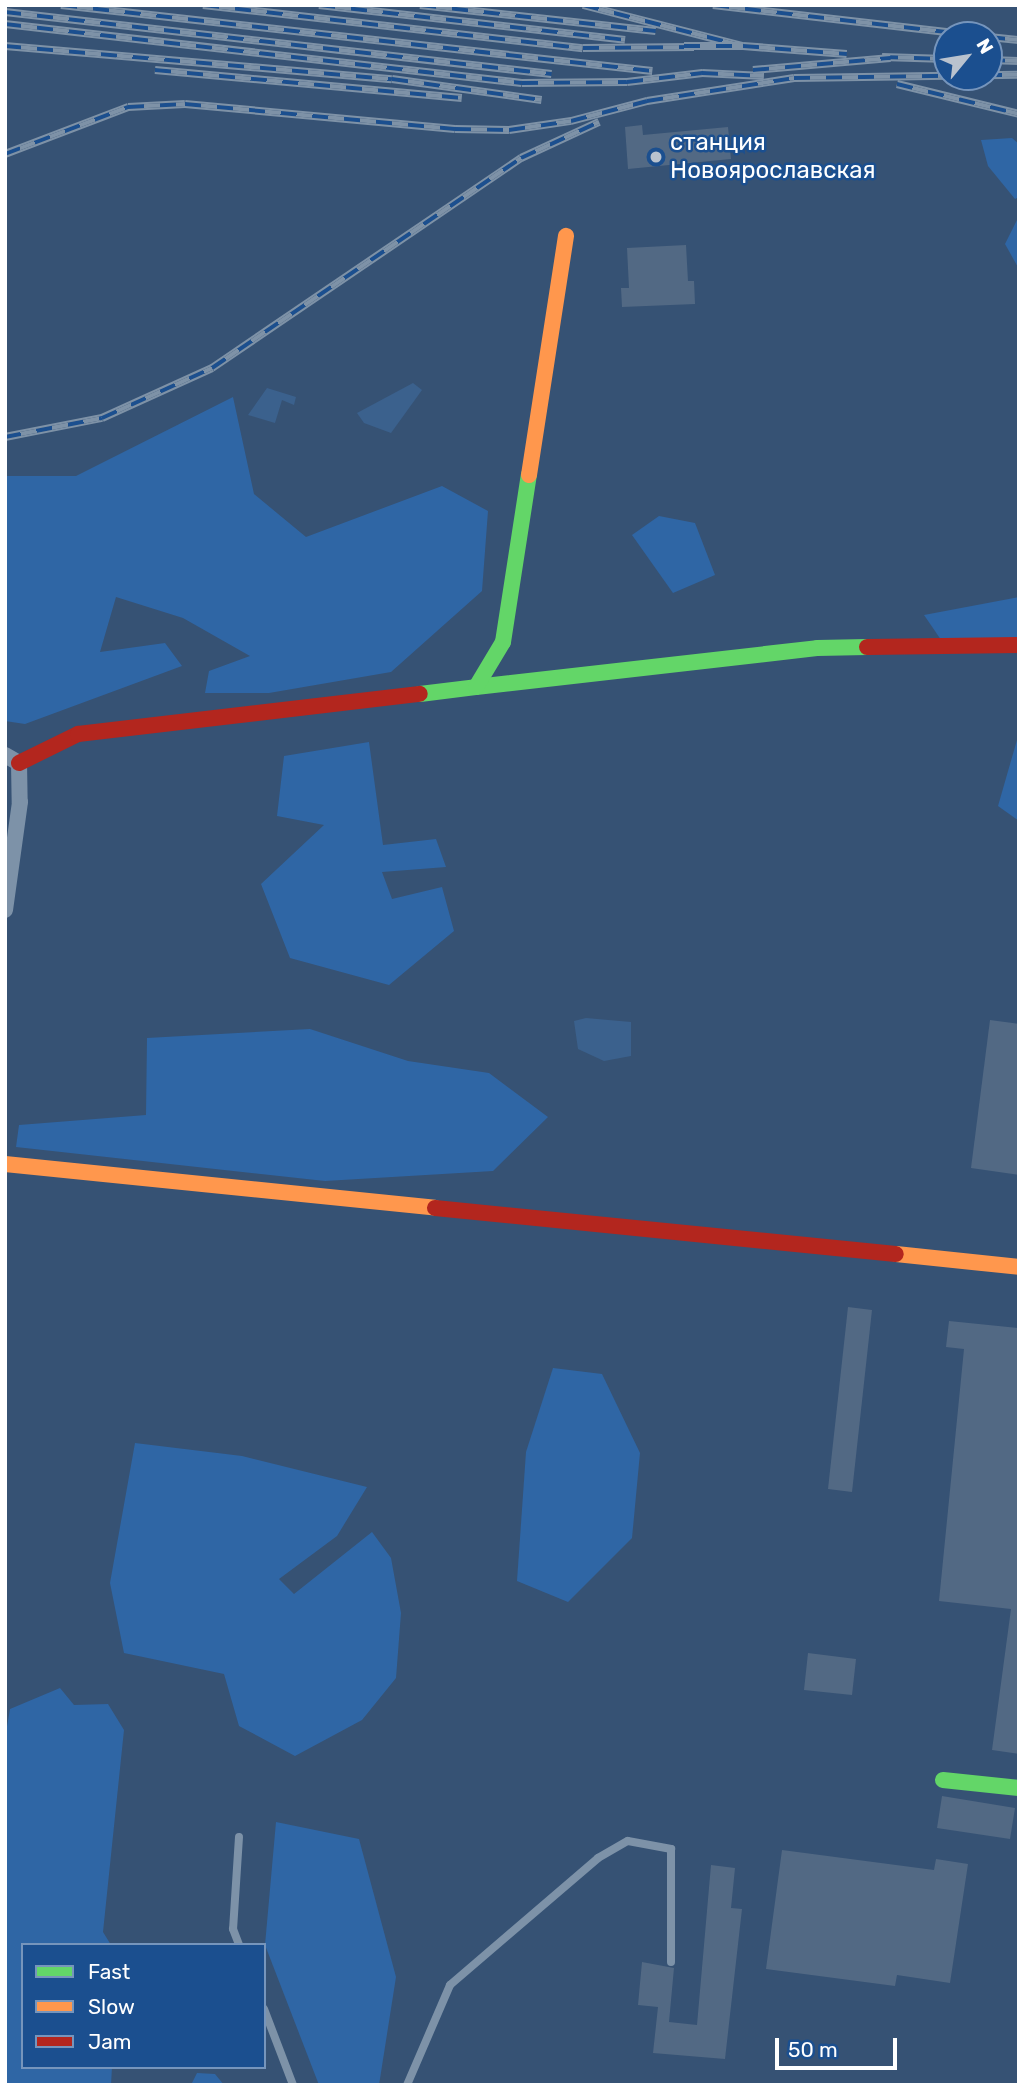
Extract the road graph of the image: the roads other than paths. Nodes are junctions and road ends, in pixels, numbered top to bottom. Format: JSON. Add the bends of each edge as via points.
{"nodes":[{"id":1,"x":566,"y":236,"type":"dead end"},
{"id":2,"x":1019,"y":645,"type":"edge"},
{"id":3,"x":475,"y":687,"type":"junction"},
{"id":4,"x":12,"y":759,"type":"edge"},
{"id":5,"x":5,"y":910,"type":"edge"},
{"id":6,"x":5,"y":1164,"type":"edge"},
{"id":7,"x":1019,"y":1267,"type":"edge"},
{"id":8,"x":943,"y":1780,"type":"dead end"},
{"id":9,"x":1019,"y":1788,"type":"edge"},
{"id":10,"x":239,"y":1837,"type":"dead end"},
{"id":11,"x":238,"y":1943,"type":"edge"},
{"id":12,"x":671,"y":1962,"type":"dead end"},
{"id":13,"x":266,"y":2015,"type":"edge"},
{"id":14,"x":293,"y":2085,"type":"edge"},
{"id":15,"x":407,"y":2085,"type":"edge"}],
"edges":[{"from":1,"to":3,"type":"street","via":[[503,642]]},
{"from":2,"to":3,"type":"street","via":[[817,648]]},
{"from":3,"to":4,"type":"street","via":[[78,734]]},
{"from":4,"to":5,"type":"street","via":[[20,802]]},
{"from":6,"to":7,"type":"street"},
{"from":8,"to":9,"type":"street"},
{"from":10,"to":11,"type":"lane","via":[[233,1929]]},
{"from":12,"to":15,"type":"lane","via":[[671,1849],[628,1841],[597,1858],[450,1984]]},
{"from":13,"to":14,"type":"lane"}]}
